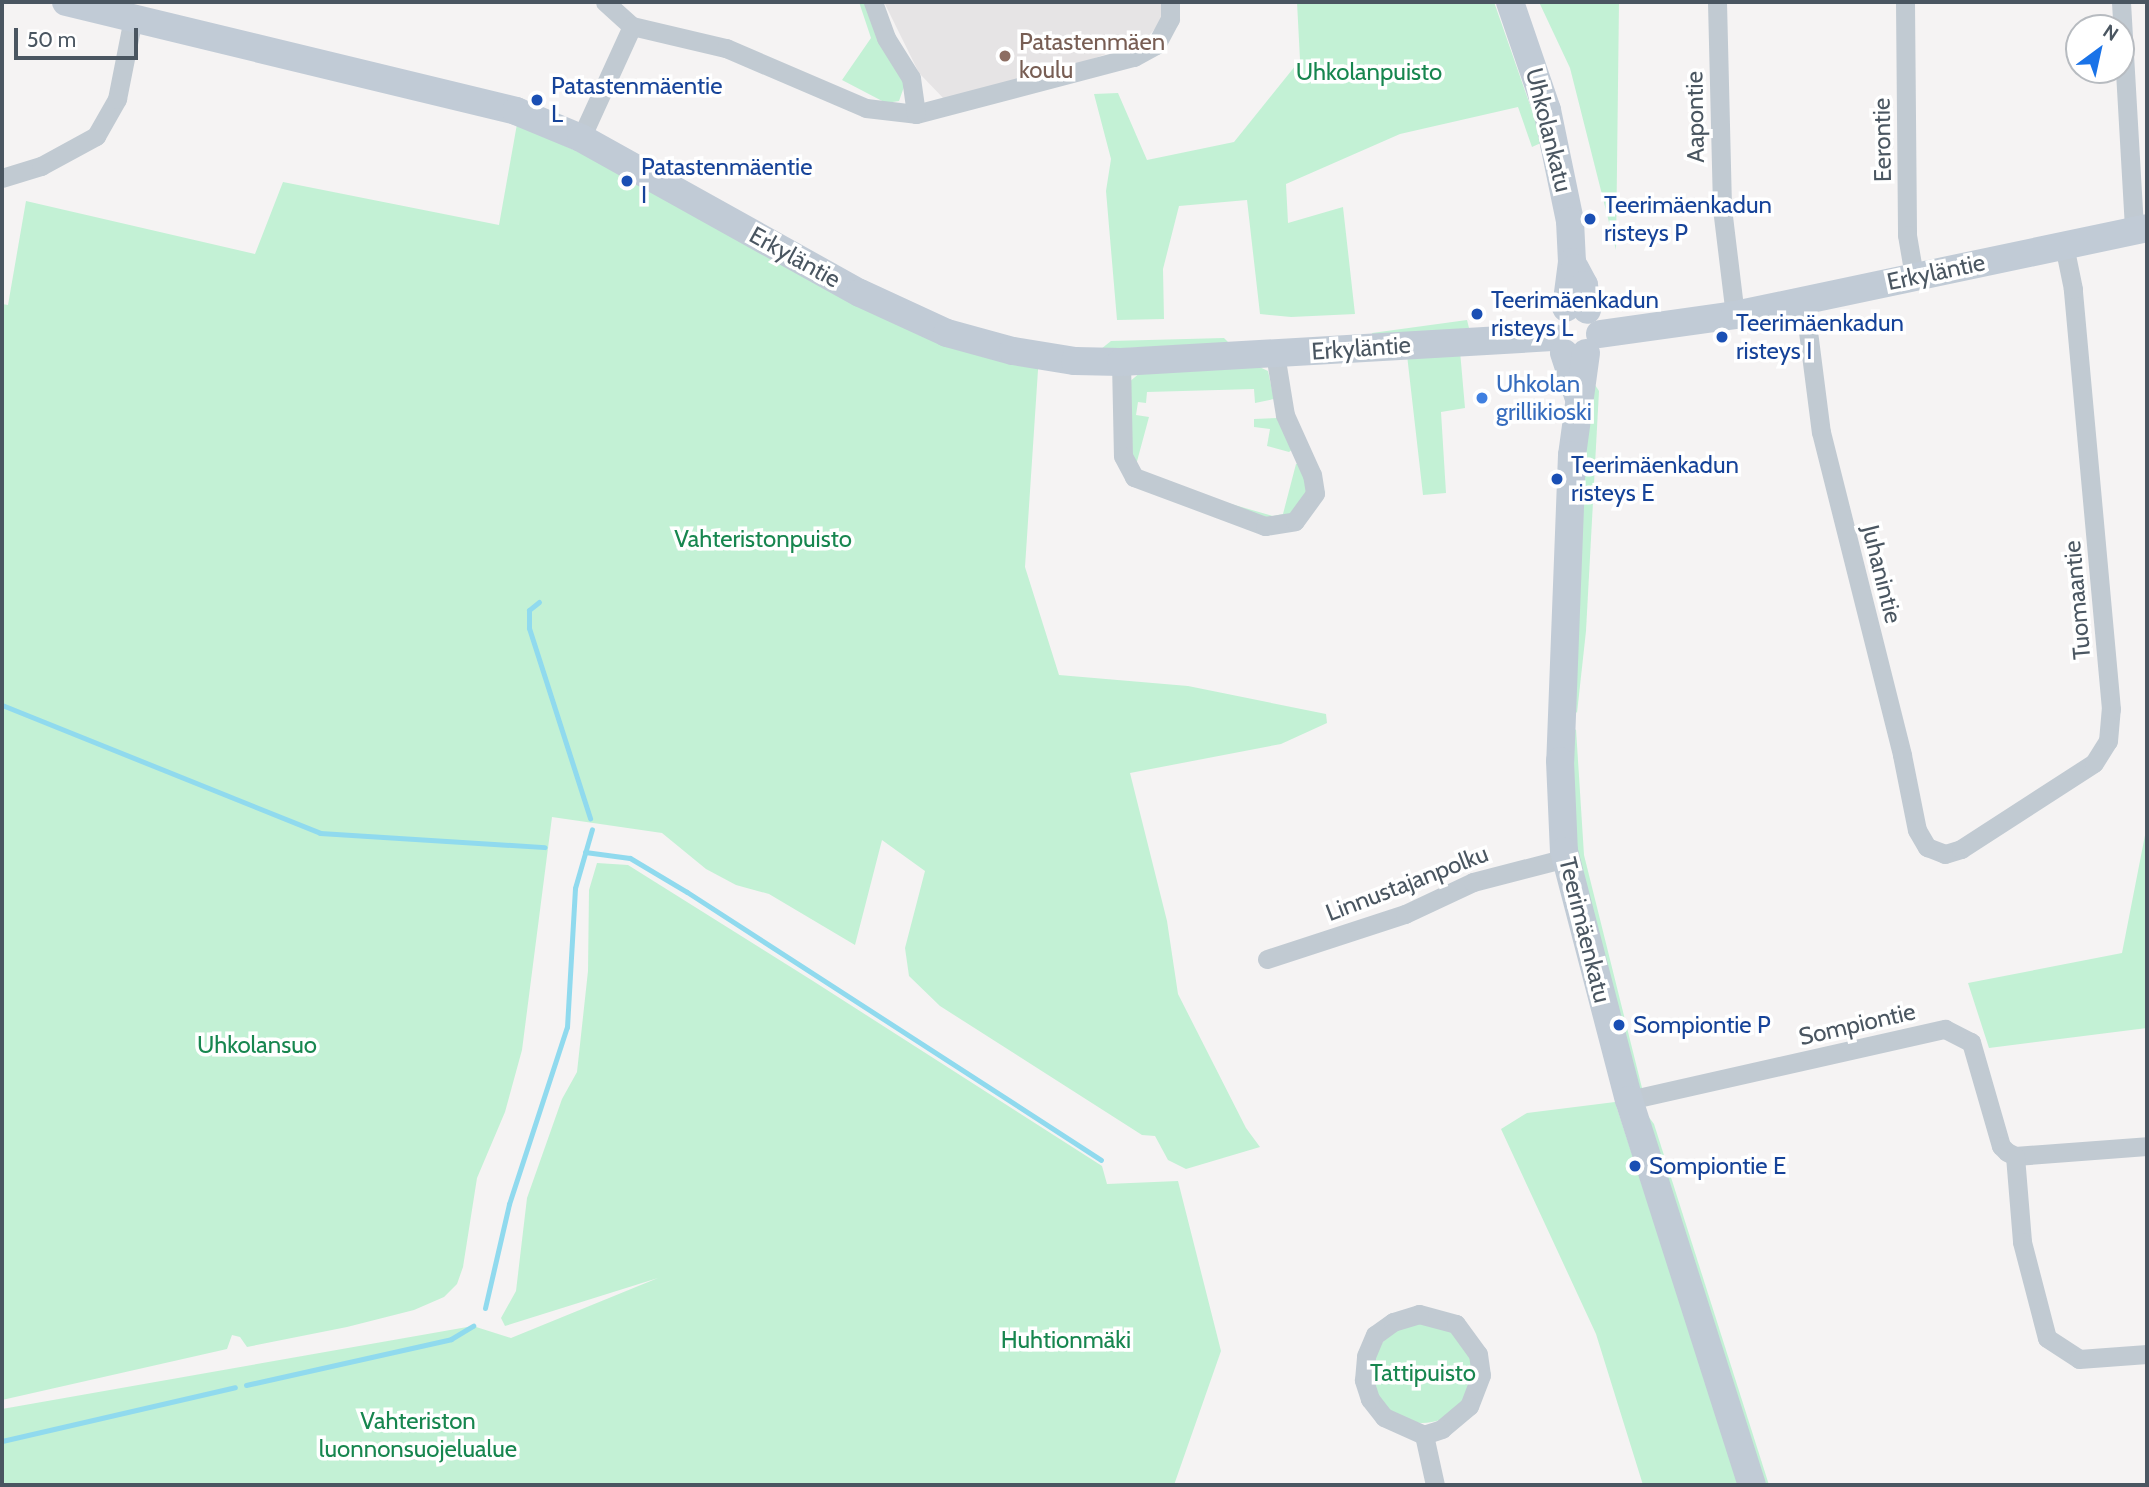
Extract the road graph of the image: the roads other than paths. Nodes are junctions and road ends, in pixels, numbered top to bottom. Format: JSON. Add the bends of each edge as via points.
{"nodes":[{"id":1,"x":65,"y":2,"type":"edge"},
{"id":2,"x":605,"y":2,"type":"edge"},
{"id":3,"x":873,"y":2,"type":"edge"},
{"id":4,"x":1170,"y":2,"type":"edge"},
{"id":5,"x":1510,"y":2,"type":"edge"},
{"id":6,"x":1717,"y":2,"type":"edge"},
{"id":7,"x":1905,"y":2,"type":"edge"},
{"id":8,"x":2121,"y":2,"type":"edge"},
{"id":9,"x":133,"y":18,"type":"junction"},
{"id":10,"x":632,"y":26,"type":"junction"},
{"id":11,"x":916,"y":114,"type":"junction"},
{"id":12,"x":581,"y":138,"type":"junction"},
{"id":13,"x":2,"y":178,"type":"edge"},
{"id":14,"x":2141,"y":229,"type":"edge"},
{"id":15,"x":2064,"y":245,"type":"junction"},
{"id":16,"x":1914,"y":276,"type":"junction"},
{"id":17,"x":1804,"y":300,"type":"junction"},
{"id":18,"x":1735,"y":315,"type":"junction"},
{"id":19,"x":1576,"y":332,"type":"junction"},
{"id":20,"x":1276,"y":354,"type":"junction"},
{"id":21,"x":1121,"y":362,"type":"junction"},
{"id":22,"x":1935,"y":851,"type":"joint"},
{"id":23,"x":1566,"y":858,"type":"junction"},
{"id":24,"x":1267,"y":959,"type":"dead end"},
{"id":25,"x":1629,"y":1100,"type":"junction"},
{"id":26,"x":2147,"y":1146,"type":"edge"},
{"id":27,"x":2015,"y":1156,"type":"junction"},
{"id":28,"x":2147,"y":1354,"type":"edge"},
{"id":29,"x":1424,"y":1436,"type":"junction"},
{"id":30,"x":1435,"y":1485,"type":"edge"},
{"id":31,"x":1752,"y":1485,"type":"edge"}],
"edges":[{"from":1,"to":9,"type":"street","name":"Erkyläntie"},
{"from":2,"to":10,"type":"street"},
{"from":3,"to":11,"type":"street","via":[[886,38],[911,78]]},
{"from":4,"to":11,"type":"street","via":[[1170,19],[1156,45],[1133,57]]},
{"from":5,"to":19,"type":"street","name":"Uhkolankatu","via":[[1547,110],[1570,221]]},
{"from":6,"to":18,"type":"street","name":"Aapontie","via":[[1723,220]]},
{"from":7,"to":16,"type":"street","name":"Eerontie","via":[[1907,235]]},
{"from":8,"to":14,"type":"street"},
{"from":9,"to":12,"type":"street","name":"Erkyläntie","via":[[484,101]]},
{"from":9,"to":13,"type":"street","via":[[117,99],[96,136],[67,154]]},
{"from":10,"to":11,"type":"street","via":[[726,48],[866,108]]},
{"from":10,"to":12,"type":"street"},
{"from":12,"to":21,"type":"street","name":"Erkyläntie","via":[[860,293],[937,329],[1013,351],[1075,361]]},
{"from":14,"to":15,"type":"street","name":"Erkyläntie"},
{"from":15,"to":16,"type":"street","name":"Erkyläntie"},
{"from":15,"to":22,"type":"street","name":"Tuomaantie","via":[[2073,289],[2112,709],[2108,741],[2094,763],[1961,849]]},
{"from":16,"to":17,"type":"street","name":"Erkyläntie"},
{"from":17,"to":18,"type":"street","name":"Erkyläntie"},
{"from":17,"to":22,"type":"street","name":"Juhanintie","via":[[1821,432],[1917,830],[1921,841]]},
{"from":18,"to":19,"type":"street","name":"Erkyläntie"},
{"from":19,"to":20,"type":"street","name":"Erkyläntie"},
{"from":19,"to":23,"type":"street","name":"Teerimäenkatu","via":[[1578,396],[1560,761]]},
{"from":20,"to":21,"type":"street","name":"Erkyläntie"},
{"from":20,"to":21,"type":"street","via":[[1285,415],[1312,475],[1315,493],[1296,521],[1265,526],[1134,477],[1123,456]]},
{"from":23,"to":24,"type":"street","name":"Linnustajanpolku","via":[[1498,874],[1405,914]]},
{"from":23,"to":25,"type":"street","name":"Teerimäenkatu"},
{"from":25,"to":27,"type":"street","name":"Sompiontie","via":[[1945,1029],[1971,1042],[2001,1146]]},
{"from":25,"to":31,"type":"street","name":"Teerimäenkatu"},
{"from":26,"to":27,"type":"street"},
{"from":27,"to":28,"type":"street","via":[[2022,1242],[2047,1338],[2079,1359]]},
{"from":29,"to":29,"type":"street","via":[[1384,1417],[1370,1399],[1364,1380],[1366,1356],[1375,1335],[1393,1322],[1419,1314],[1455,1324],[1478,1354],[1481,1375],[1469,1406],[1442,1429]]},
{"from":29,"to":30,"type":"street"}]}
